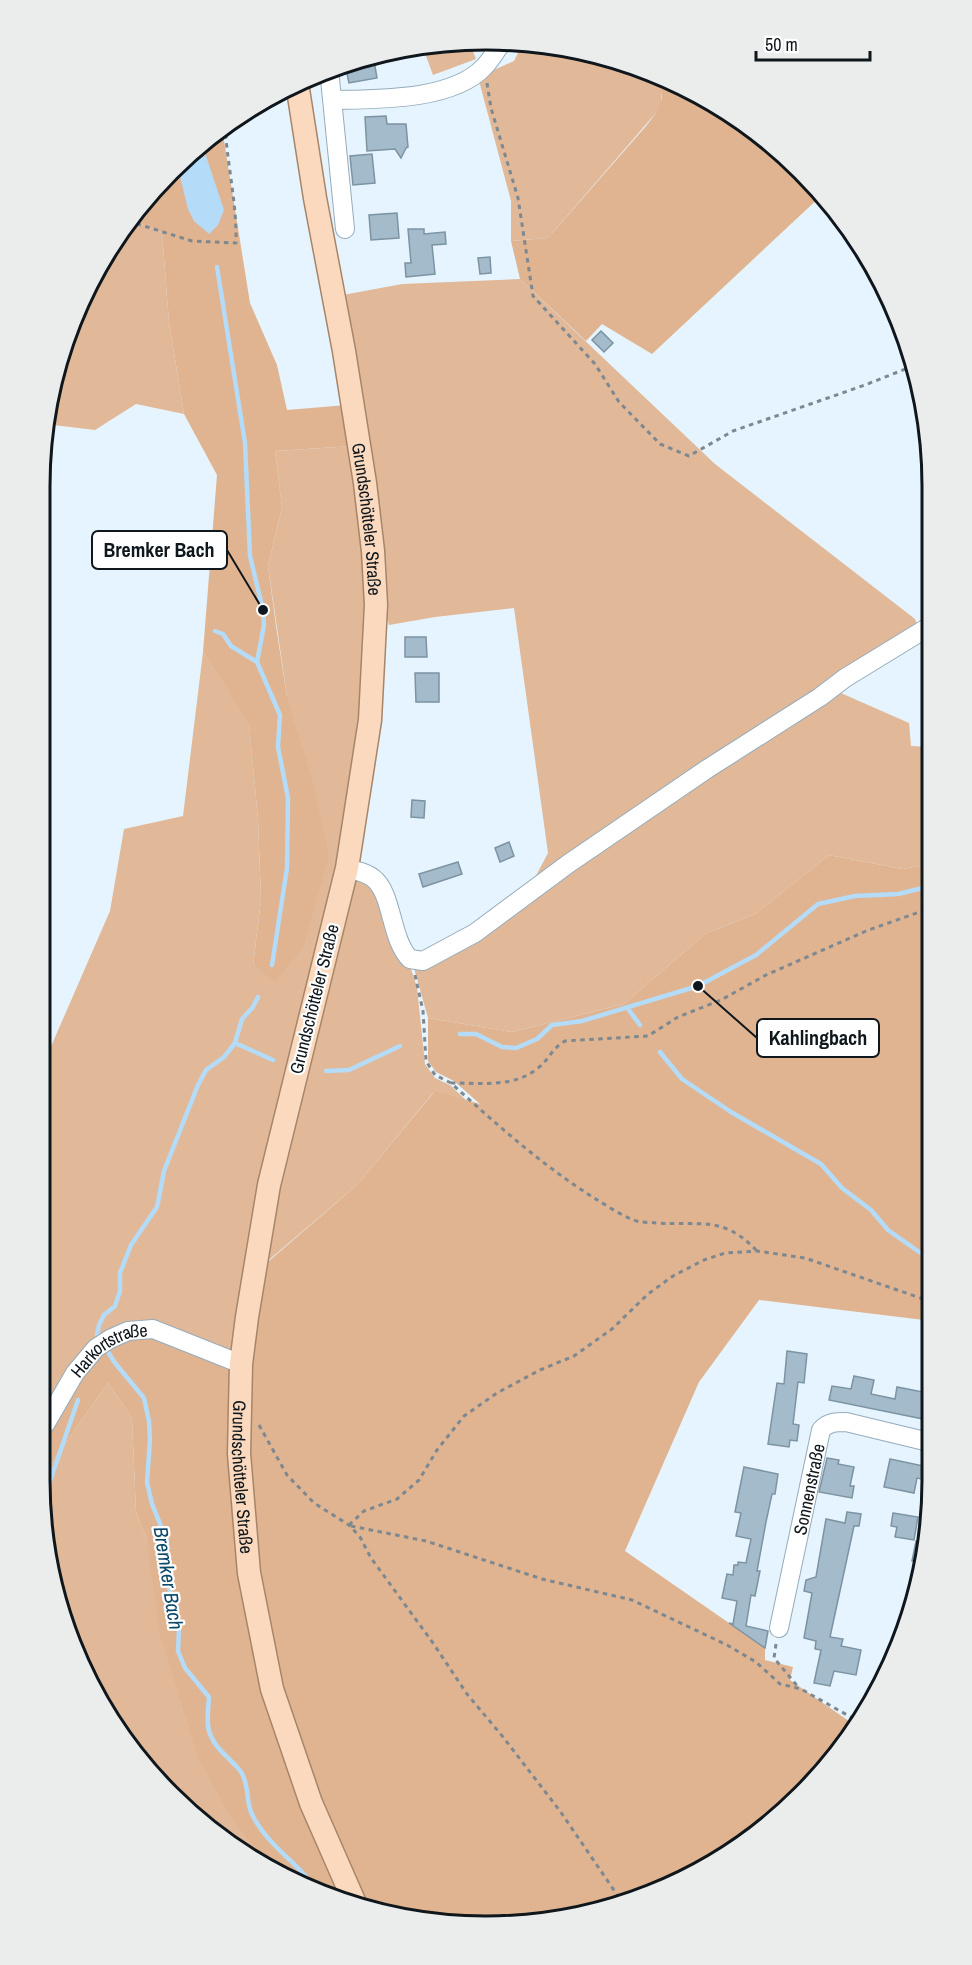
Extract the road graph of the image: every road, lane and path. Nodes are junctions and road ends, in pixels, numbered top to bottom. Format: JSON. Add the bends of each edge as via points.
{"nodes":[{"id":1,"x":497,"y":50,"type":"edge"},
{"id":2,"x":485,"y":67,"type":"junction"},
{"id":3,"x":330,"y":79,"type":"edge"},
{"id":4,"x":298,"y":92,"type":"edge"},
{"id":5,"x":333,"y":100,"type":"junction"},
{"id":6,"x":225,"y":136,"type":"edge"},
{"id":7,"x":137,"y":224,"type":"edge"},
{"id":8,"x":345,"y":229,"type":"dead end"},
{"id":9,"x":907,"y":369,"type":"edge"},
{"id":10,"x":922,"y":632,"type":"edge"},
{"id":11,"x":347,"y":868,"type":"junction"},
{"id":12,"x":922,"y":911,"type":"edge"},
{"id":13,"x":410,"y":959,"type":"junction"},
{"id":14,"x":451,"y":1083,"type":"junction"},
{"id":15,"x":757,"y":1251,"type":"junction"},
{"id":16,"x":922,"y":1299,"type":"edge"},
{"id":17,"x":241,"y":1364,"type":"junction"},
{"id":18,"x":50,"y":1416,"type":"edge"},
{"id":19,"x":254,"y":1416,"type":"dead end"},
{"id":20,"x":922,"y":1440,"type":"edge"},
{"id":21,"x":349,"y":1525,"type":"junction"},
{"id":22,"x":779,"y":1628,"type":"joint"},
{"id":23,"x":801,"y":1689,"type":"junction"},
{"id":24,"x":852,"y":1718,"type":"edge"},
{"id":25,"x":351,"y":1894,"type":"edge"},
{"id":26,"x":617,"y":1895,"type":"edge"}],
"edges":[{"from":1,"to":2,"type":"street"},
{"from":2,"to":5,"type":"street","via":[[450,87],[415,95]]},
{"from":2,"to":9,"type":"path","via":[[491,108],[518,198],[533,296],[595,364],[619,402],[660,444],[688,456],[733,430]]},
{"from":3,"to":5,"type":"street"},
{"from":4,"to":11,"type":"main road","name":"Grundschötteler Straße","via":[[344,351],[373,551],[376,605],[370,720]]},
{"from":5,"to":8,"type":"street"},
{"from":6,"to":7,"type":"path","via":[[237,218],[236,243],[192,241]]},
{"from":10,"to":13,"type":"street","via":[[707,769],[475,933],[423,961]]},
{"from":11,"to":13,"type":"street","via":[[366,873],[380,884],[401,948]]},
{"from":11,"to":17,"type":"main road","name":"Grundschötteler Straße","via":[[270,1185]]},
{"from":12,"to":14,"type":"path","via":[[766,975],[721,1000],[678,1017],[648,1036],[565,1041],[538,1068],[507,1083]]},
{"from":13,"to":14,"type":"path","via":[[423,1011],[426,1061],[435,1075]]},
{"from":14,"to":15,"type":"path","via":[[541,1161],[610,1208],[635,1221],[699,1222],[727,1228],[745,1238]]},
{"from":15,"to":16,"type":"path","via":[[805,1258]]},
{"from":15,"to":21,"type":"path","via":[[725,1253],[673,1276],[574,1356],[498,1393],[464,1416],[420,1480],[397,1499],[364,1511]]},
{"from":17,"to":18,"type":"street","name":"Harkortstraße","via":[[153,1329],[128,1331],[103,1343],[75,1373]]},
{"from":17,"to":25,"type":"main road","name":"Grundschötteler Straße","via":[[239,1454],[249,1573],[272,1689],[311,1803]]},
{"from":19,"to":21,"type":"path","via":[[287,1475],[314,1503]]},
{"from":20,"to":22,"type":"street","name":"Sonnenstraße","via":[[846,1422],[833,1422],[821,1430]]},
{"from":21,"to":23,"type":"path","via":[[426,1541],[542,1579],[632,1600],[727,1645],[756,1662],[780,1684]]},
{"from":21,"to":26,"type":"path","via":[[467,1694],[560,1811]]},
{"from":22,"to":23,"type":"path","via":[[774,1658]]},
{"from":23,"to":24,"type":"path"}]}
